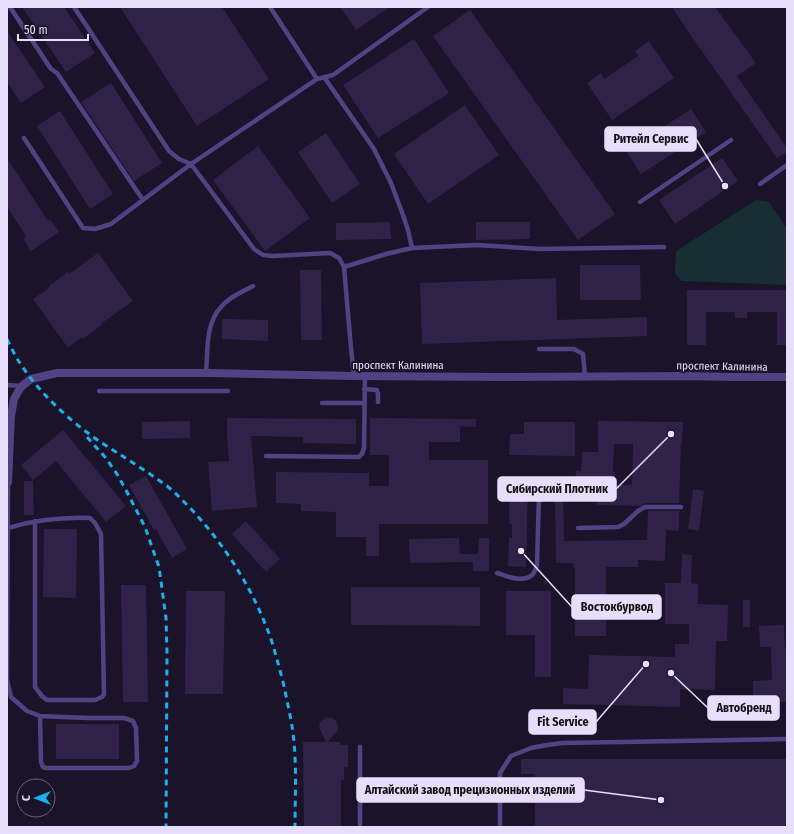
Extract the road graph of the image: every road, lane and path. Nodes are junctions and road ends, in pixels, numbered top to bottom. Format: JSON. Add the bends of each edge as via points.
{"nodes":[{"id":1,"x":10,"y":7,"type":"edge"},
{"id":2,"x":74,"y":7,"type":"edge"},
{"id":3,"x":270,"y":7,"type":"edge"},
{"id":4,"x":428,"y":7,"type":"edge"},
{"id":5,"x":324,"y":77,"type":"junction"},
{"id":6,"x":317,"y":79,"type":"junction"},
{"id":7,"x":24,"y":138,"type":"dead end"},
{"id":8,"x":731,"y":140,"type":"dead end"},
{"id":9,"x":191,"y":164,"type":"junction"},
{"id":10,"x":787,"y":165,"type":"edge"},
{"id":11,"x":760,"y":184,"type":"dead end"},
{"id":12,"x":142,"y":200,"type":"junction"},
{"id":13,"x":640,"y":202,"type":"dead end"},
{"id":14,"x":664,"y":247,"type":"dead end"},
{"id":15,"x":412,"y":248,"type":"junction"},
{"id":16,"x":344,"y":267,"type":"junction"},
{"id":17,"x":253,"y":286,"type":"dead end"},
{"id":18,"x":539,"y":349,"type":"dead end"},
{"id":19,"x":206,"y":373,"type":"junction"},
{"id":20,"x":354,"y":376,"type":"junction"},
{"id":21,"x":365,"y":376,"type":"junction"},
{"id":22,"x":585,"y":377,"type":"junction"},
{"id":23,"x":787,"y":378,"type":"edge"},
{"id":24,"x":7,"y":385,"type":"edge"},
{"id":25,"x":22,"y":386,"type":"junction"},
{"id":26,"x":364,"y":389,"type":"junction"},
{"id":27,"x":228,"y":391,"type":"dead end"},
{"id":28,"x":99,"y":392,"type":"dead end"},
{"id":29,"x":322,"y":402,"type":"dead end"},
{"id":30,"x":364,"y":402,"type":"junction"},
{"id":31,"x":378,"y":402,"type":"dead end"},
{"id":32,"x":266,"y":456,"type":"dead end"},
{"id":33,"x":7,"y":482,"type":"edge"},
{"id":34,"x":539,"y":494,"type":"dead end"},
{"id":35,"x":681,"y":506,"type":"dead end"},
{"id":36,"x":35,"y":521,"type":"junction"},
{"id":37,"x":8,"y":528,"type":"junction"},
{"id":38,"x":578,"y":528,"type":"dead end"},
{"id":39,"x":497,"y":573,"type":"dead end"},
{"id":40,"x":40,"y":716,"type":"junction"},
{"id":41,"x":787,"y":739,"type":"edge"},
{"id":42,"x":360,"y":748,"type":"dead end"},
{"id":43,"x":360,"y":827,"type":"edge"},
{"id":44,"x":500,"y":827,"type":"edge"}],
"edges":[{"from":1,"to":12,"type":"lane"},
{"from":2,"to":9,"type":"lane","via":[[169,151]]},
{"from":3,"to":6,"type":"lane"},
{"from":4,"to":5,"type":"lane","via":[[333,75]]},
{"from":5,"to":6,"type":"lane"},
{"from":5,"to":15,"type":"lane","via":[[374,149],[391,183]]},
{"from":6,"to":9,"type":"lane"},
{"from":7,"to":12,"type":"lane","via":[[83,228],[95,230],[110,224]]},
{"from":8,"to":13,"type":"lane"},
{"from":9,"to":12,"type":"lane"},
{"from":9,"to":16,"type":"lane","via":[[254,249],[263,255],[273,256],[330,253],[339,258]]},
{"from":10,"to":11,"type":"lane"},
{"from":14,"to":15,"type":"lane","via":[[540,249],[477,245]]},
{"from":15,"to":16,"type":"lane"},
{"from":16,"to":20,"type":"lane"},
{"from":17,"to":19,"type":"lane","via":[[230,299],[214,315],[208,338]]},
{"from":18,"to":22,"type":"lane","via":[[574,349],[583,354]]},
{"from":19,"to":20,"type":"street","name":"проспект Калинина"},
{"from":19,"to":25,"type":"street","name":"проспект Калинина","via":[[57,373],[31,379]]},
{"from":20,"to":21,"type":"street","name":"проспект Калинина"},
{"from":21,"to":22,"type":"street","name":"проспект Калинина"},
{"from":21,"to":26,"type":"lane"},
{"from":22,"to":23,"type":"street","name":"проспект Калинина"},
{"from":24,"to":25,"type":"lane"},
{"from":25,"to":33,"type":"street","name":"проспект Калинина","via":[[16,394],[11,416]]},
{"from":26,"to":30,"type":"lane"},
{"from":26,"to":31,"type":"lane","via":[[377,390]]},
{"from":27,"to":28,"type":"lane"},
{"from":29,"to":30,"type":"lane"},
{"from":30,"to":32,"type":"lane","via":[[364,448],[359,457]]},
{"from":33,"to":37,"type":"lane"},
{"from":34,"to":39,"type":"lane","via":[[537,565],[533,574],[526,579]]},
{"from":35,"to":38,"type":"lane","via":[[645,507],[618,527]]},
{"from":36,"to":36,"type":"lane","via":[[69,517],[90,518],[101,534],[104,694],[95,700],[47,700],[35,687]]},
{"from":36,"to":37,"type":"lane"},
{"from":37,"to":40,"type":"lane","via":[[7,680],[11,697],[27,711]]},
{"from":40,"to":40,"type":"lane","via":[[124,718],[133,721],[136,728],[137,761],[129,768],[43,767]]},
{"from":41,"to":44,"type":"lane","via":[[563,743],[530,748],[511,756],[500,773]]},
{"from":42,"to":43,"type":"lane"}]}
